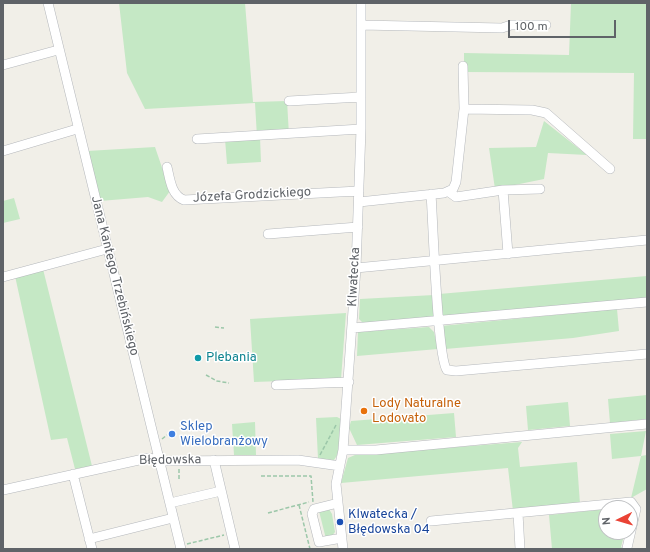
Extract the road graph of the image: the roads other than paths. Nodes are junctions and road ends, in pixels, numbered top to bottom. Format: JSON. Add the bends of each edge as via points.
{"nodes":[{"id":1,"x":48,"y":3,"type":"edge"},
{"id":2,"x":361,"y":3,"type":"edge"},
{"id":3,"x":546,"y":25,"type":"dead end"},
{"id":4,"x":361,"y":26,"type":"junction"},
{"id":5,"x":58,"y":50,"type":"junction"},
{"id":6,"x":3,"y":65,"type":"edge"},
{"id":7,"x":463,"y":66,"type":"dead end"},
{"id":8,"x":361,"y":97,"type":"junction"},
{"id":9,"x":289,"y":100,"type":"dead end"},
{"id":10,"x":464,"y":109,"type":"junction"},
{"id":11,"x":77,"y":129,"type":"junction"},
{"id":12,"x":361,"y":129,"type":"junction"},
{"id":13,"x":197,"y":139,"type":"dead end"},
{"id":14,"x":3,"y":151,"type":"edge"},
{"id":15,"x":167,"y":167,"type":"dead end"},
{"id":16,"x":610,"y":169,"type":"dead end"},
{"id":17,"x":540,"y":189,"type":"dead end"},
{"id":18,"x":503,"y":190,"type":"junction"},
{"id":19,"x":359,"y":191,"type":"junction"},
{"id":20,"x":449,"y":192,"type":"junction"},
{"id":21,"x":431,"y":194,"type":"junction"},
{"id":22,"x":359,"y":202,"type":"junction"},
{"id":23,"x":358,"y":226,"type":"junction"},
{"id":24,"x":268,"y":234,"type":"dead end"},
{"id":25,"x":647,"y":240,"type":"edge"},
{"id":26,"x":107,"y":249,"type":"junction"},
{"id":27,"x":508,"y":254,"type":"junction"},
{"id":28,"x":435,"y":261,"type":"junction"},
{"id":29,"x":356,"y":268,"type":"junction"},
{"id":30,"x":3,"y":277,"type":"edge"},
{"id":31,"x":647,"y":302,"type":"edge"},
{"id":32,"x":439,"y":321,"type":"junction"},
{"id":33,"x":353,"y":328,"type":"junction"},
{"id":34,"x":647,"y":354,"type":"edge"},
{"id":35,"x":349,"y":382,"type":"junction"},
{"id":36,"x":276,"y":386,"type":"dead end"},
{"id":37,"x":647,"y":424,"type":"edge"},
{"id":38,"x":343,"y":450,"type":"junction"},
{"id":39,"x":160,"y":460,"type":"junction"},
{"id":40,"x":214,"y":460,"type":"junction"},
{"id":41,"x":340,"y":466,"type":"junction"},
{"id":42,"x":73,"y":474,"type":"junction"},
{"id":43,"x":3,"y":490,"type":"edge"},
{"id":44,"x":222,"y":491,"type":"junction"},
{"id":45,"x":170,"y":503,"type":"junction"},
{"id":46,"x":338,"y":503,"type":"junction"},
{"id":47,"x":518,"y":513,"type":"junction"},
{"id":48,"x":173,"y":518,"type":"junction"},
{"id":49,"x":431,"y":521,"type":"dead end"},
{"id":50,"x":342,"y":538,"type":"junction"},
{"id":51,"x":89,"y":539,"type":"junction"},
{"id":52,"x":183,"y":547,"type":"edge"},
{"id":53,"x":627,"y":548,"type":"edge"},
{"id":54,"x":92,"y":549,"type":"edge"},
{"id":55,"x":235,"y":549,"type":"edge"},
{"id":56,"x":343,"y":549,"type":"edge"},
{"id":57,"x":520,"y":549,"type":"edge"}],
"edges":[{"from":1,"to":5,"type":"street","name":"Jana Kantego Trzebińskiego"},
{"from":2,"to":4,"type":"street","name":"Klwatecka"},
{"from":3,"to":4,"type":"street","via":[[511,25],[502,28]]},
{"from":4,"to":8,"type":"street","name":"Klwatecka"},
{"from":5,"to":6,"type":"street"},
{"from":5,"to":11,"type":"street","name":"Jana Kantego Trzebińskiego"},
{"from":7,"to":10,"type":"street"},
{"from":8,"to":9,"type":"street"},
{"from":8,"to":12,"type":"street","name":"Klwatecka"},
{"from":10,"to":16,"type":"street","via":[[532,110],[546,113]]},
{"from":10,"to":20,"type":"street","via":[[456,182],[455,187]]},
{"from":11,"to":14,"type":"street"},
{"from":11,"to":26,"type":"street","name":"Jana Kantego Trzebińskiego"},
{"from":12,"to":13,"type":"street"},
{"from":12,"to":19,"type":"street","name":"Klwatecka"},
{"from":15,"to":19,"type":"street","name":"Józefa Grodzickiego","via":[[174,191],[184,200]]},
{"from":17,"to":18,"type":"street"},
{"from":18,"to":20,"type":"street","via":[[456,197]]},
{"from":18,"to":27,"type":"street"},
{"from":19,"to":22,"type":"street","name":"Klwatecka"},
{"from":20,"to":21,"type":"street"},
{"from":21,"to":22,"type":"street"},
{"from":21,"to":28,"type":"street"},
{"from":22,"to":23,"type":"street","name":"Klwatecka"},
{"from":23,"to":24,"type":"street"},
{"from":23,"to":29,"type":"street","name":"Klwatecka"},
{"from":25,"to":27,"type":"street"},
{"from":26,"to":30,"type":"street"},
{"from":26,"to":39,"type":"street","name":"Jana Kantego Trzebińskiego"},
{"from":27,"to":28,"type":"street"},
{"from":28,"to":29,"type":"street"},
{"from":28,"to":32,"type":"street"},
{"from":29,"to":33,"type":"street","name":"Klwatecka"},
{"from":31,"to":32,"type":"street"},
{"from":32,"to":33,"type":"street"},
{"from":32,"to":34,"type":"street","via":[[442,361],[444,367],[451,371]]},
{"from":33,"to":35,"type":"street","name":"Klwatecka"},
{"from":35,"to":36,"type":"street"},
{"from":35,"to":38,"type":"street","name":"Klwatecka"},
{"from":37,"to":38,"type":"street","via":[[376,450]]},
{"from":38,"to":41,"type":"street","name":"Klwatecka"},
{"from":39,"to":40,"type":"street","name":"Błędowska"},
{"from":39,"to":42,"type":"street","name":"Błędowska","via":[[143,459]]},
{"from":39,"to":45,"type":"street","name":"Jana Kantego Trzebińskiego"},
{"from":40,"to":41,"type":"street","name":"Błędowska","via":[[313,461]]},
{"from":40,"to":44,"type":"street"},
{"from":41,"to":46,"type":"street","name":"Klwatecka","via":[[336,484]]},
{"from":42,"to":43,"type":"street","name":"Błędowska"},
{"from":42,"to":51,"type":"street"},
{"from":44,"to":45,"type":"street"},
{"from":44,"to":55,"type":"street"},
{"from":45,"to":48,"type":"street","name":"Jana Kantego Trzebińskiego"},
{"from":46,"to":50,"type":"street","name":"Klwatecka"},
{"from":46,"to":50,"type":"street","via":[[315,509],[312,514],[320,542]]},
{"from":47,"to":49,"type":"street"},
{"from":47,"to":53,"type":"street","via":[[631,502],[636,509]]},
{"from":47,"to":57,"type":"street"},
{"from":48,"to":51,"type":"street"},
{"from":48,"to":52,"type":"street","name":"Jana Kantego Trzebińskiego"},
{"from":50,"to":56,"type":"street","name":"Klwatecka"},
{"from":51,"to":54,"type":"street"}]}
